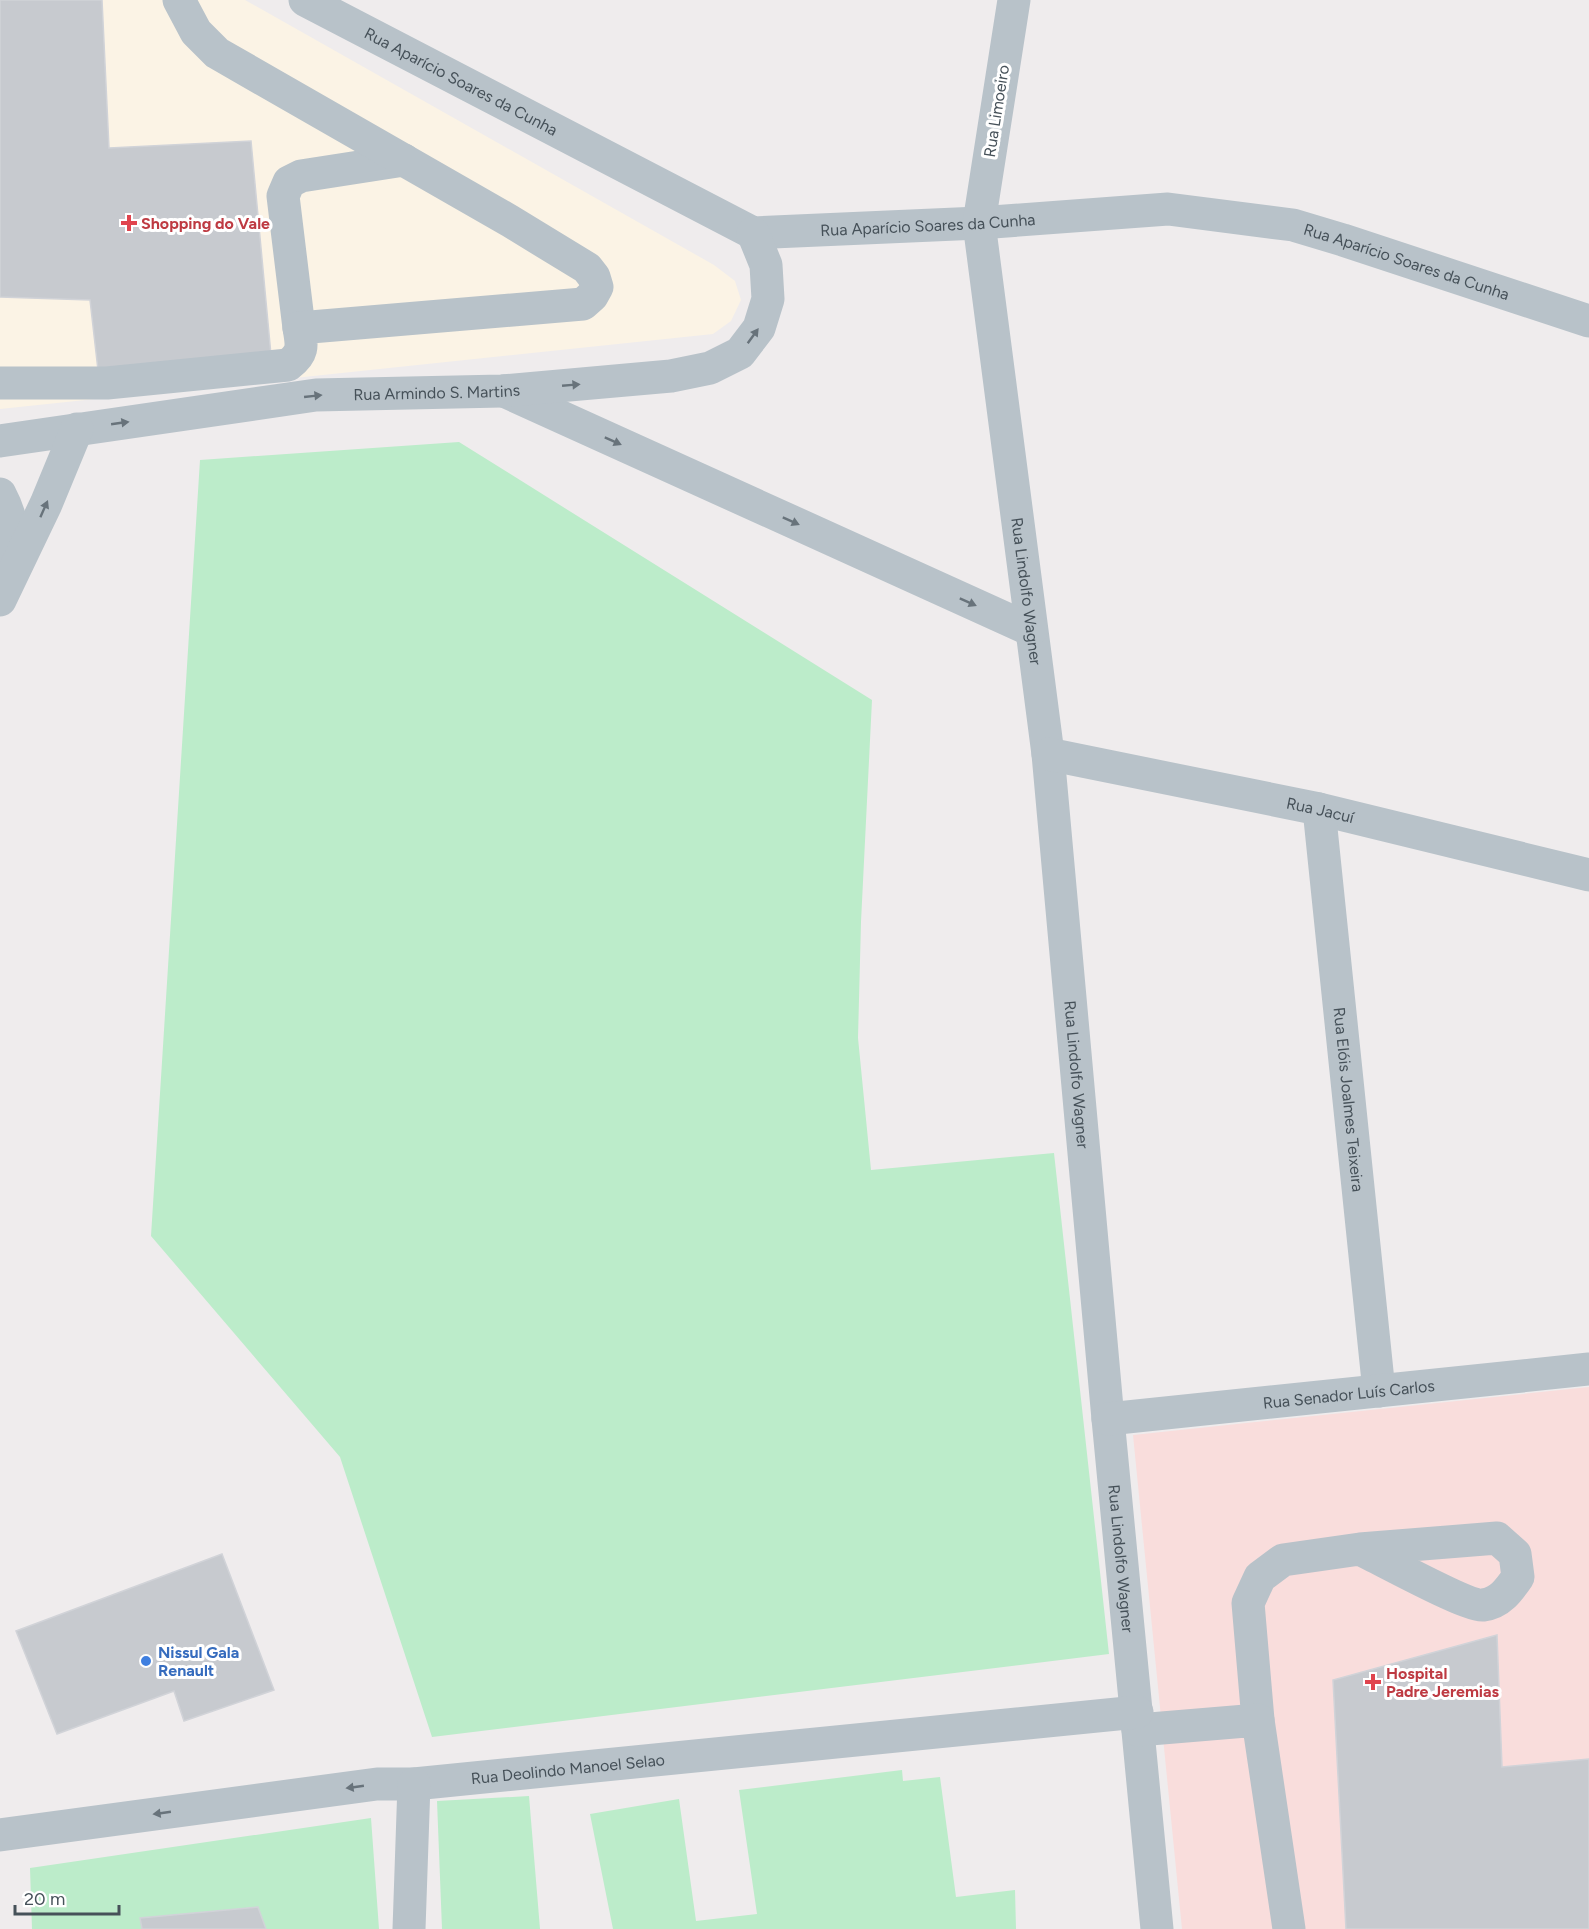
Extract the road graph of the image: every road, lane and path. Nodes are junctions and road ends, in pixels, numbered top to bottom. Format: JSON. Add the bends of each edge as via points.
{"nodes":[{"id":1,"x":179,"y":0,"type":"edge"},
{"id":2,"x":305,"y":0,"type":"edge"},
{"id":3,"x":1014,"y":0,"type":"edge"},
{"id":4,"x":404,"y":160,"type":"junction"},
{"id":5,"x":979,"y":222,"type":"junction"},
{"id":6,"x":753,"y":233,"type":"junction"},
{"id":7,"x":1589,"y":321,"type":"edge"},
{"id":8,"x":299,"y":328,"type":"junction"},
{"id":9,"x":0,"y":383,"type":"edge"},
{"id":10,"x":502,"y":391,"type":"junction"},
{"id":11,"x":77,"y":429,"type":"junction"},
{"id":12,"x":0,"y":441,"type":"edge"},
{"id":13,"x":0,"y":494,"type":"edge"},
{"id":14,"x":4,"y":593,"type":"edge"},
{"id":15,"x":1031,"y":630,"type":"junction"},
{"id":16,"x":1048,"y":754,"type":"junction"},
{"id":17,"x":1319,"y":809,"type":"junction"},
{"id":18,"x":1589,"y":875,"type":"edge"},
{"id":19,"x":1589,"y":1369,"type":"edge"},
{"id":20,"x":1378,"y":1391,"type":"junction"},
{"id":21,"x":1108,"y":1419,"type":"junction"},
{"id":22,"x":1359,"y":1549,"type":"dead end"},
{"id":23,"x":1258,"y":1720,"type":"junction"},
{"id":24,"x":1138,"y":1721,"type":"junction"},
{"id":25,"x":414,"y":1784,"type":"junction"},
{"id":26,"x":0,"y":1836,"type":"edge"},
{"id":27,"x":409,"y":1929,"type":"edge"},
{"id":28,"x":1157,"y":1929,"type":"edge"},
{"id":29,"x":1288,"y":1929,"type":"edge"}],
"edges":[{"from":1,"to":4,"type":"street","via":[[196,32],[217,53]]},
{"from":2,"to":6,"type":"street","name":"Rua Aparício Soares da Cunha"},
{"from":3,"to":5,"type":"street","name":"Rua Limoeiro"},
{"from":4,"to":8,"type":"street","via":[[301,176],[289,182],[283,196]]},
{"from":4,"to":8,"type":"street","via":[[586,268],[597,287],[592,296],[583,304]]},
{"from":5,"to":6,"type":"street","name":"Rua Aparício Soares da Cunha"},
{"from":5,"to":7,"type":"street","name":"Rua Aparício Soares da Cunha","via":[[1168,209],[1293,225]]},
{"from":5,"to":15,"type":"street","name":"Rua Lindolfo Wagner"},
{"from":10,"to":6,"type":"street","name":"Rua Armindo S. Martins","one_way":true,"via":[[671,376],[710,368],[740,353],[759,328],[768,299],[766,265]]},
{"from":8,"to":9,"type":"street","via":[[302,347],[298,358],[288,365],[107,383]]},
{"from":11,"to":10,"type":"street","name":"Rua Armindo S. Martins","one_way":true,"via":[[316,395]]},
{"from":10,"to":15,"type":"street","one_way":true},
{"from":11,"to":12,"type":"street","name":"Rua Armindo S. Martins"},
{"from":14,"to":11,"type":"street","one_way":true},
{"from":13,"to":14,"type":"street","via":[[14,538]]},
{"from":15,"to":16,"type":"street","name":"Rua Lindolfo Wagner"},
{"from":16,"to":17,"type":"street","name":"Rua Jacuí"},
{"from":16,"to":21,"type":"street","name":"Rua Lindolfo Wagner"},
{"from":17,"to":18,"type":"street","name":"Rua Jacuí"},
{"from":17,"to":20,"type":"street","name":"Rua Elóis Joalmes Teixeira"},
{"from":19,"to":20,"type":"street","name":"Rua Senador Luís Carlos"},
{"from":20,"to":21,"type":"street","name":"Rua Senador Luís Carlos"},
{"from":21,"to":24,"type":"street","name":"Rua Lindolfo Wagner"},
{"from":22,"to":23,"type":"street","via":[[1283,1560],[1260,1577],[1248,1603]]},
{"from":23,"to":24,"type":"street","name":"Rua Deolindo Manoel Selao"},
{"from":23,"to":29,"type":"street"},
{"from":24,"to":25,"type":"street","name":"Rua Deolindo Manoel Selao"},
{"from":24,"to":28,"type":"street","name":"Rua Lindolfo Wagner"},
{"from":25,"to":26,"type":"street","name":"Rua Deolindo Manoel Selao","one_way":true,"via":[[377,1784]]},
{"from":25,"to":27,"type":"street"}]}
